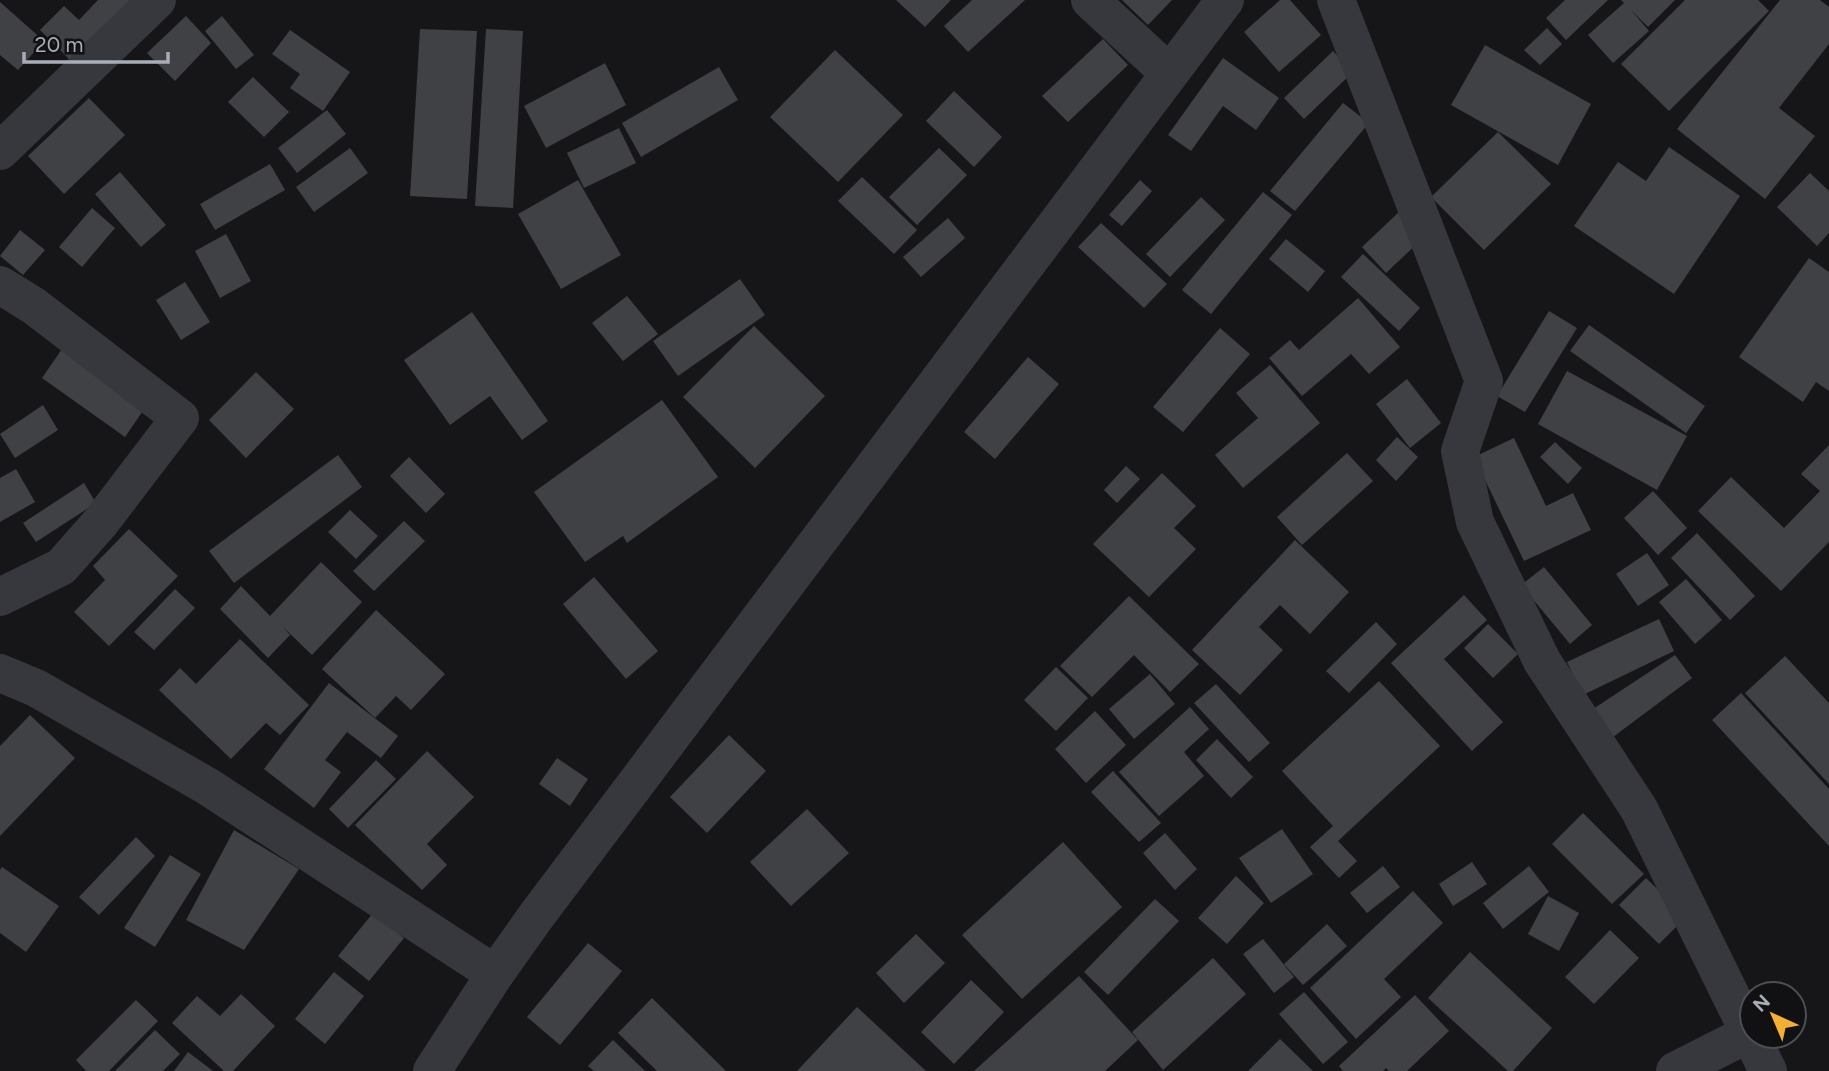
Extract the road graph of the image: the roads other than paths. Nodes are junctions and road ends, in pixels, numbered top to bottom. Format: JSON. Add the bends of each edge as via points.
{"nodes":[{"id":1,"x":157,"y":0,"type":"edge"},
{"id":2,"x":1090,"y":0,"type":"edge"},
{"id":3,"x":1225,"y":0,"type":"edge"},
{"id":4,"x":1336,"y":0,"type":"edge"},
{"id":5,"x":1169,"y":73,"type":"junction"},
{"id":6,"x":0,"y":151,"type":"edge"},
{"id":7,"x":0,"y":285,"type":"edge"},
{"id":8,"x":0,"y":597,"type":"edge"},
{"id":9,"x":0,"y":673,"type":"edge"},
{"id":10,"x":495,"y":974,"type":"junction"},
{"id":11,"x":1738,"y":1010,"type":"edge"},
{"id":12,"x":1738,"y":1040,"type":"edge"},
{"id":13,"x":1758,"y":1050,"type":"edge"},
{"id":14,"x":433,"y":1071,"type":"edge"},
{"id":15,"x":1675,"y":1071,"type":"edge"},
{"id":16,"x":1768,"y":1071,"type":"edge"}],
"edges":[{"from":1,"to":6,"type":"street"},
{"from":2,"to":5,"type":"street"},
{"from":3,"to":5,"type":"street"},
{"from":4,"to":11,"type":"street","via":[[1484,381],[1460,452],[1475,522],[1542,661],[1639,809]]},
{"from":5,"to":10,"type":"street"},
{"from":7,"to":8,"type":"street","via":[[180,418],[61,567]]},
{"from":9,"to":10,"type":"street","via":[[36,688],[207,786]]},
{"from":10,"to":14,"type":"street"},
{"from":12,"to":15,"type":"street"},
{"from":13,"to":16,"type":"street"}]}
